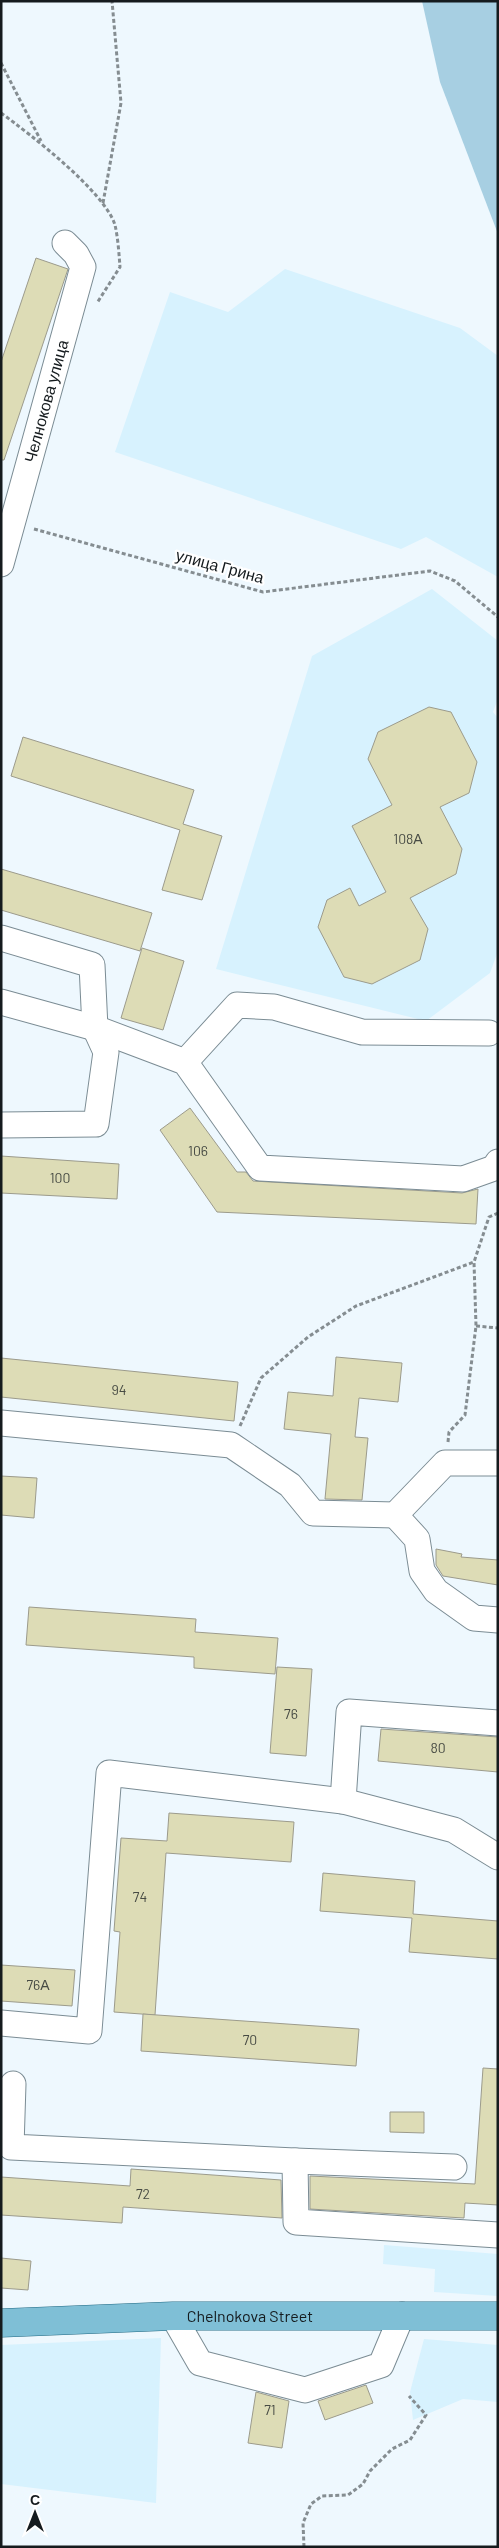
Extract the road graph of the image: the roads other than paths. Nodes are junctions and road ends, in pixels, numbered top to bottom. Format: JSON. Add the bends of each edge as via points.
{"nodes":[{"id":1,"x":65,"y":243,"type":"dead end"},
{"id":2,"x":1,"y":564,"type":"edge"},
{"id":3,"x":1,"y":938,"type":"edge"},
{"id":4,"x":1,"y":1002,"type":"edge"},
{"id":5,"x":95,"y":1028,"type":"junction"},
{"id":6,"x":495,"y":1034,"type":"edge"},
{"id":7,"x":186,"y":1062,"type":"junction"},
{"id":8,"x":1,"y":1125,"type":"edge"},
{"id":9,"x":498,"y":1162,"type":"edge"},
{"id":10,"x":1,"y":1423,"type":"edge"},
{"id":11,"x":498,"y":1464,"type":"edge"},
{"id":12,"x":395,"y":1515,"type":"junction"},
{"id":13,"x":498,"y":1620,"type":"edge"},
{"id":14,"x":498,"y":1723,"type":"edge"},
{"id":15,"x":343,"y":1801,"type":"junction"},
{"id":16,"x":498,"y":1856,"type":"edge"},
{"id":17,"x":1,"y":2023,"type":"edge"},
{"id":18,"x":13,"y":2084,"type":"dead end"},
{"id":19,"x":295,"y":2161,"type":"junction"},
{"id":20,"x":454,"y":2167,"type":"dead end"},
{"id":21,"x":498,"y":2235,"type":"edge"},
{"id":22,"x":402,"y":2315,"type":"junction"},
{"id":23,"x":173,"y":2316,"type":"junction"},
{"id":24,"x":498,"y":2316,"type":"edge"},
{"id":25,"x":1,"y":2323,"type":"edge"}],
"edges":[{"from":1,"to":2,"type":"street","name":"Челнокова улица","via":[[83,268]]},
{"from":3,"to":5,"type":"street","via":[[92,965]]},
{"from":4,"to":5,"type":"street"},
{"from":5,"to":7,"type":"street"},
{"from":5,"to":8,"type":"street","via":[[106,1052],[96,1124]]},
{"from":6,"to":7,"type":"street","via":[[362,1032],[274,1007],[237,1005]]},
{"from":7,"to":9,"type":"street","via":[[260,1168],[464,1179],[494,1168]]},
{"from":10,"to":12,"type":"street","via":[[231,1445],[290,1485],[313,1513]]},
{"from":11,"to":12,"type":"street","via":[[445,1463]]},
{"from":12,"to":13,"type":"street","via":[[417,1539],[422,1571],[436,1591],[474,1618]]},
{"from":14,"to":15,"type":"street","via":[[349,1712]]},
{"from":15,"to":16,"type":"street","via":[[454,1830]]},
{"from":15,"to":17,"type":"street","via":[[109,1773],[89,2031]]},
{"from":18,"to":19,"type":"street","via":[[11,2147]]},
{"from":19,"to":20,"type":"street"},
{"from":19,"to":21,"type":"street","via":[[296,2222]]},
{"from":22,"to":23,"type":"main road","name":"Chelnokova Street"},
{"from":22,"to":23,"type":"street","via":[[381,2365],[305,2390],[200,2363]]},
{"from":22,"to":24,"type":"main road","name":"Chelnokova Street"},
{"from":23,"to":25,"type":"main road","name":"Chelnokova Street"}]}
